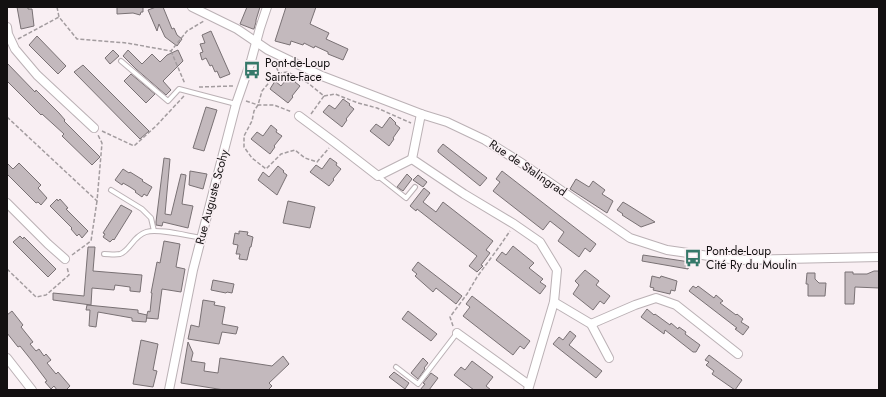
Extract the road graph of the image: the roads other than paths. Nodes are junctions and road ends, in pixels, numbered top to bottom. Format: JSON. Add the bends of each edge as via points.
{"nodes":[{"id":1,"x":192,"y":7,"type":"edge"},
{"id":2,"x":267,"y":7,"type":"edge"},
{"id":3,"x":7,"y":27,"type":"edge"},
{"id":4,"x":256,"y":42,"type":"junction"},
{"id":5,"x":121,"y":61,"type":"dead end"},
{"id":6,"x":237,"y":102,"type":"junction"},
{"id":7,"x":421,"y":114,"type":"junction"},
{"id":8,"x":302,"y":119,"type":"road end"},
{"id":9,"x":94,"y":128,"type":"road end"},
{"id":10,"x":412,"y":159,"type":"junction"},
{"id":11,"x":378,"y":176,"type":"junction"},
{"id":12,"x":416,"y":186,"type":"dead end"},
{"id":13,"x":111,"y":190,"type":"dead end"},
{"id":14,"x":7,"y":204,"type":"edge"},
{"id":15,"x":154,"y":231,"type":"junction"},
{"id":16,"x":202,"y":238,"type":"junction"},
{"id":17,"x":104,"y":254,"type":"dead end"},
{"id":18,"x":879,"y":258,"type":"edge"},
{"id":19,"x":65,"y":259,"type":"road end"},
{"id":20,"x":554,"y":302,"type":"junction"},
{"id":21,"x":591,"y":324,"type":"junction"},
{"id":22,"x":457,"y":333,"type":"joint"},
{"id":23,"x":738,"y":354,"type":"dead end"},
{"id":24,"x":7,"y":358,"type":"edge"},
{"id":25,"x":609,"y":358,"type":"dead end"},
{"id":26,"x":396,"y":367,"type":"dead end"},
{"id":27,"x":529,"y":388,"type":"edge"},
{"id":28,"x":32,"y":390,"type":"edge"},
{"id":29,"x":169,"y":390,"type":"edge"}],
"edges":[{"from":1,"to":4,"type":"street","name":"Rue de Stalingrad","via":[[237,29]]},
{"from":2,"to":4,"type":"street","name":"Rue Auguste Scohy"},
{"from":3,"to":9,"type":"street","via":[[15,49],[37,75]]},
{"from":4,"to":6,"type":"street","name":"Rue Auguste Scohy"},
{"from":4,"to":7,"type":"street","name":"Rue de Stalingrad","via":[[322,76]]},
{"from":5,"to":6,"type":"lane","via":[[168,101],[179,89],[187,89]]},
{"from":6,"to":16,"type":"street","name":"Rue Auguste Scohy"},
{"from":7,"to":10,"type":"street"},
{"from":7,"to":18,"type":"street","name":"Rue de Stalingrad","via":[[447,122],[486,140],[630,238],[667,250],[737,260]]},
{"from":8,"to":11,"type":"street"},
{"from":10,"to":11,"type":"street"},
{"from":10,"to":20,"type":"street","via":[[540,242],[557,270]]},
{"from":11,"to":12,"type":"lane","via":[[406,198]]},
{"from":13,"to":15,"type":"lane","via":[[142,208],[151,218]]},
{"from":14,"to":19,"type":"street"},
{"from":15,"to":16,"type":"lane"},
{"from":15,"to":17,"type":"lane","via":[[140,234],[125,252]]},
{"from":16,"to":29,"type":"street","name":"Rue Auguste Scohy","via":[[193,270]]},
{"from":20,"to":21,"type":"street"},
{"from":20,"to":27,"type":"street"},
{"from":21,"to":23,"type":"street","via":[[656,298],[676,305]]},
{"from":21,"to":25,"type":"street"},
{"from":22,"to":26,"type":"lane","via":[[418,384]]},
{"from":22,"to":27,"type":"street"},
{"from":24,"to":28,"type":"street"}]}
